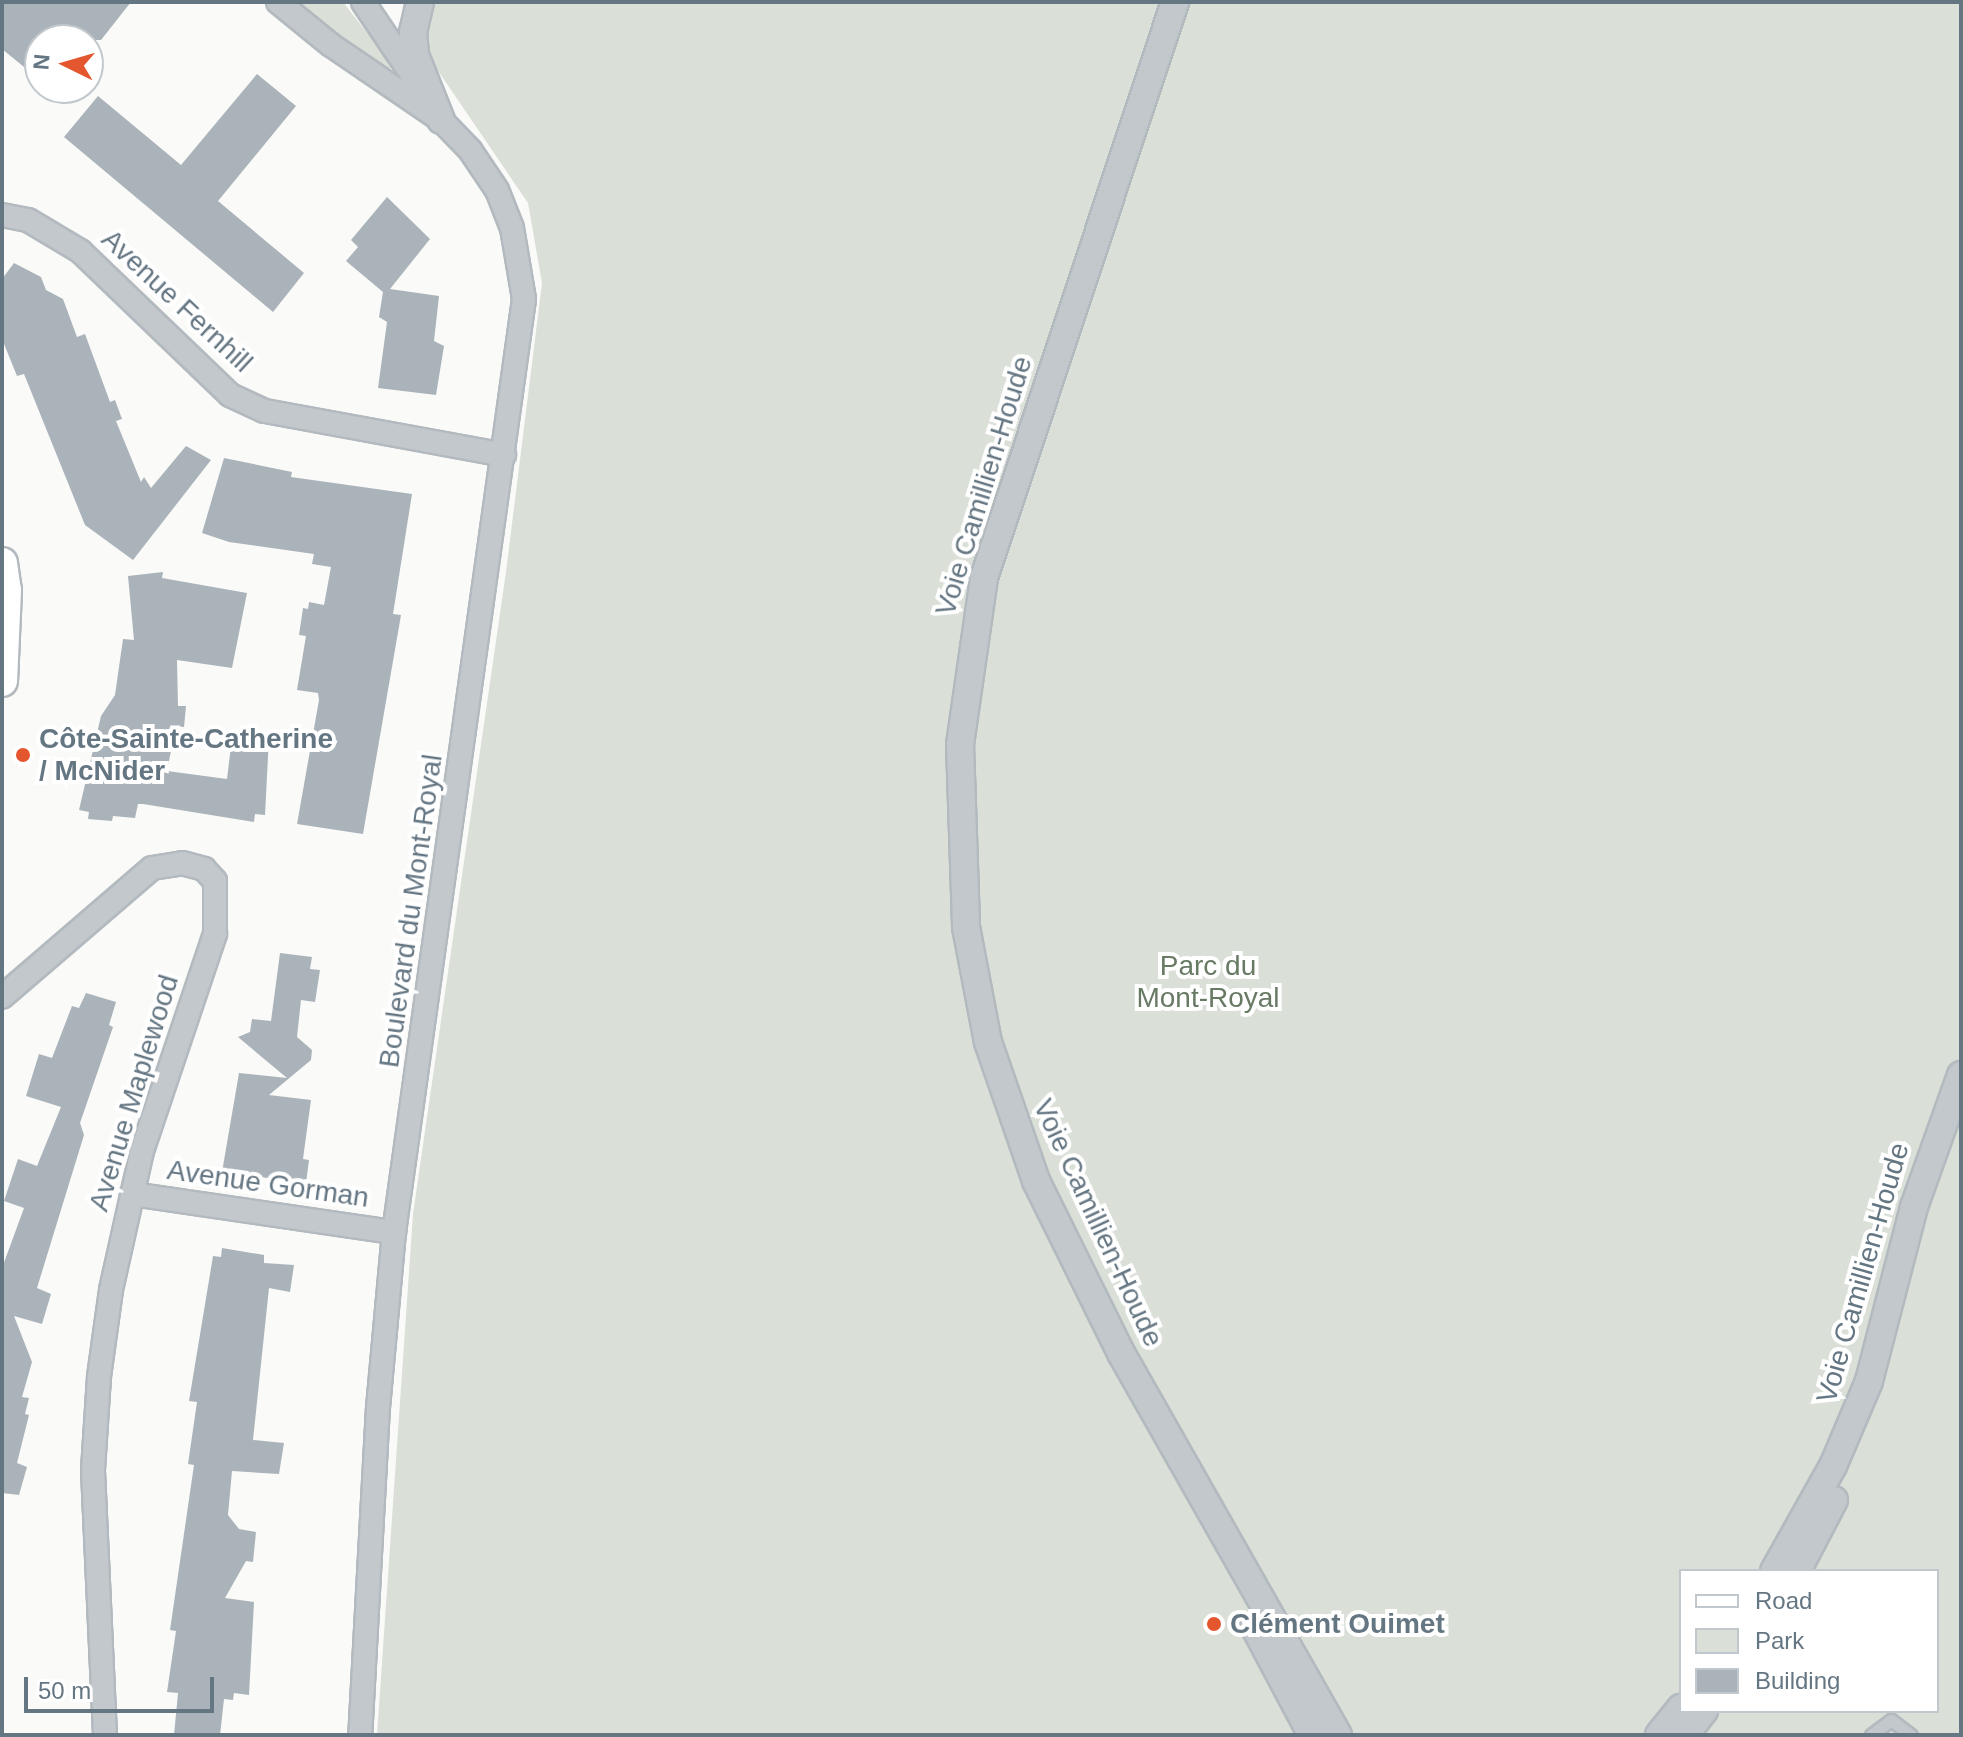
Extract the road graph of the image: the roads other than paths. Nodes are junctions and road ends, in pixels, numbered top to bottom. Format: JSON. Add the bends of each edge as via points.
{"nodes":[{"id":1,"x":278,"y":2,"type":"edge"},
{"id":2,"x":363,"y":2,"type":"edge"},
{"id":3,"x":420,"y":2,"type":"edge"},
{"id":4,"x":1162,"y":2,"type":"edge"},
{"id":5,"x":1175,"y":2,"type":"edge"},
{"id":6,"x":441,"y":120,"type":"junction"},
{"id":7,"x":2,"y":215,"type":"edge"},
{"id":8,"x":504,"y":455,"type":"junction"},
{"id":9,"x":2,"y":563,"type":"edge"},
{"id":10,"x":4,"y":650,"type":"edge"},
{"id":11,"x":2,"y":681,"type":"edge"},
{"id":12,"x":2,"y":997,"type":"edge"},
{"id":13,"x":1961,"y":1075,"type":"edge"},
{"id":14,"x":1961,"y":1108,"type":"edge"},
{"id":15,"x":132,"y":1194,"type":"junction"},
{"id":16,"x":394,"y":1232,"type":"junction"},
{"id":17,"x":1775,"y":1569,"type":"edge"},
{"id":18,"x":1798,"y":1569,"type":"edge"},
{"id":19,"x":1679,"y":1710,"type":"edge"},
{"id":20,"x":1702,"y":1713,"type":"edge"},
{"id":21,"x":105,"y":1735,"type":"edge"},
{"id":22,"x":360,"y":1735,"type":"edge"},
{"id":23,"x":1312,"y":1735,"type":"edge"},
{"id":24,"x":1338,"y":1735,"type":"edge"},
{"id":25,"x":1659,"y":1735,"type":"edge"},
{"id":26,"x":1685,"y":1735,"type":"edge"},
{"id":27,"x":1871,"y":1735,"type":"edge"},
{"id":28,"x":1911,"y":1735,"type":"edge"}],
"edges":[{"from":1,"to":6,"type":"street","name":"Boulevard du Mont-Royal"},
{"from":2,"to":6,"type":"street","name":"Boulevard du Mont-Royal"},
{"from":3,"to":6,"type":"street","via":[[413,32],[415,55]]},
{"from":4,"to":23,"type":"street","name":"Voie Camillien-Houde","via":[[974,568],[949,726],[946,812],[952,901],[979,1060],[1031,1201]]},
{"from":5,"to":24,"type":"street","name":"Voie Camillien-Houde","via":[[982,587],[960,744],[966,927],[996,1070],[1036,1181],[1121,1353]]},
{"from":6,"to":8,"type":"street","name":"Boulevard du Mont-Royal","via":[[497,190],[517,250],[523,322]]},
{"from":7,"to":8,"type":"street","name":"Avenue Fernhill","via":[[28,220],[80,251],[230,395],[265,411]]},
{"from":8,"to":16,"type":"street","name":"Boulevard du Mont-Royal"},
{"from":9,"to":10,"type":"main road"},
{"from":10,"to":11,"type":"main road"},
{"from":12,"to":15,"type":"street","name":"Avenue Maplewood","via":[[152,868],[182,863],[204,869],[215,881],[215,934]]},
{"from":13,"to":17,"type":"street","name":"Voie Camillien-Houde","via":[[1914,1207],[1869,1381],[1833,1466]]},
{"from":14,"to":18,"type":"street","name":"Voie Camillien-Houde","via":[[1927,1211],[1884,1377],[1850,1465]]},
{"from":15,"to":16,"type":"street","name":"Avenue Gorman"},
{"from":15,"to":21,"type":"street","name":"Avenue Maplewood","via":[[111,1290],[93,1471]]},
{"from":16,"to":22,"type":"street","name":"Boulevard du Mont-Royal","via":[[378,1407]]},
{"from":19,"to":25,"type":"street"},
{"from":20,"to":26,"type":"street"},
{"from":27,"to":28,"type":"lane","via":[[1891,1720]]}]}
